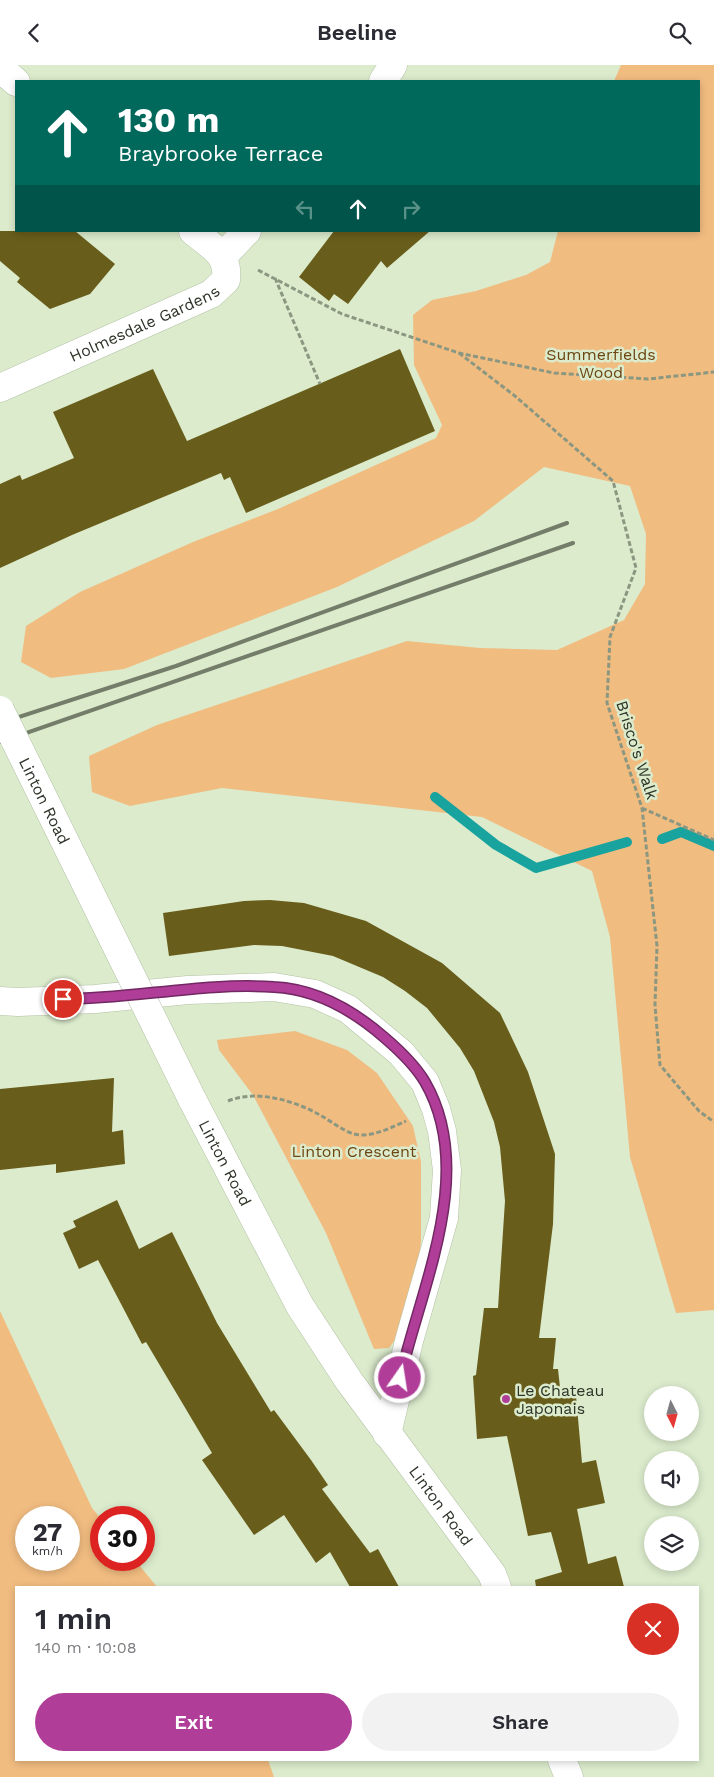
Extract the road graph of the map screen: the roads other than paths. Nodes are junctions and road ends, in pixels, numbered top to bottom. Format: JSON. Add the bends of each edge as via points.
{"nodes":[{"id":1,"x":393,"y":65,"type":"edge"},
{"id":2,"x":0,"y":68,"type":"edge"},
{"id":3,"x":385,"y":80,"type":"edge"},
{"id":4,"x":15,"y":81,"type":"edge"},
{"id":5,"x":195,"y":232,"type":"edge"},
{"id":6,"x":246,"y":232,"type":"edge"},
{"id":7,"x":223,"y":256,"type":"junction"},
{"id":8,"x":0,"y":388,"type":"edge"},
{"id":9,"x":0,"y":710,"type":"edge"},
{"id":10,"x":0,"y":1001,"type":"edge"},
{"id":11,"x":387,"y":1434,"type":"junction"},
{"id":12,"x":497,"y":1586,"type":"edge"},
{"id":13,"x":562,"y":1761,"type":"edge"},
{"id":14,"x":569,"y":1777,"type":"edge"}],
"edges":[{"from":1,"to":3,"type":"street"},
{"from":2,"to":4,"type":"street"},
{"from":5,"to":7,"type":"street"},
{"from":6,"to":7,"type":"street"},
{"from":7,"to":8,"type":"street","name":"Holmesdale Gardens","via":[[226,280],[211,294]]},
{"from":9,"to":11,"type":"street","name":"Linton Road","bridge":true,"via":[[248,1210],[300,1305]]},
{"from":10,"to":11,"type":"street","via":[[95,999],[188,990],[274,987],[315,994],[348,1009],[402,1053],[425,1082],[442,1131],[447,1170],[444,1218]]},
{"from":11,"to":12,"type":"street","name":"Linton Road","via":[[492,1575]]},
{"from":13,"to":14,"type":"street"}]}
